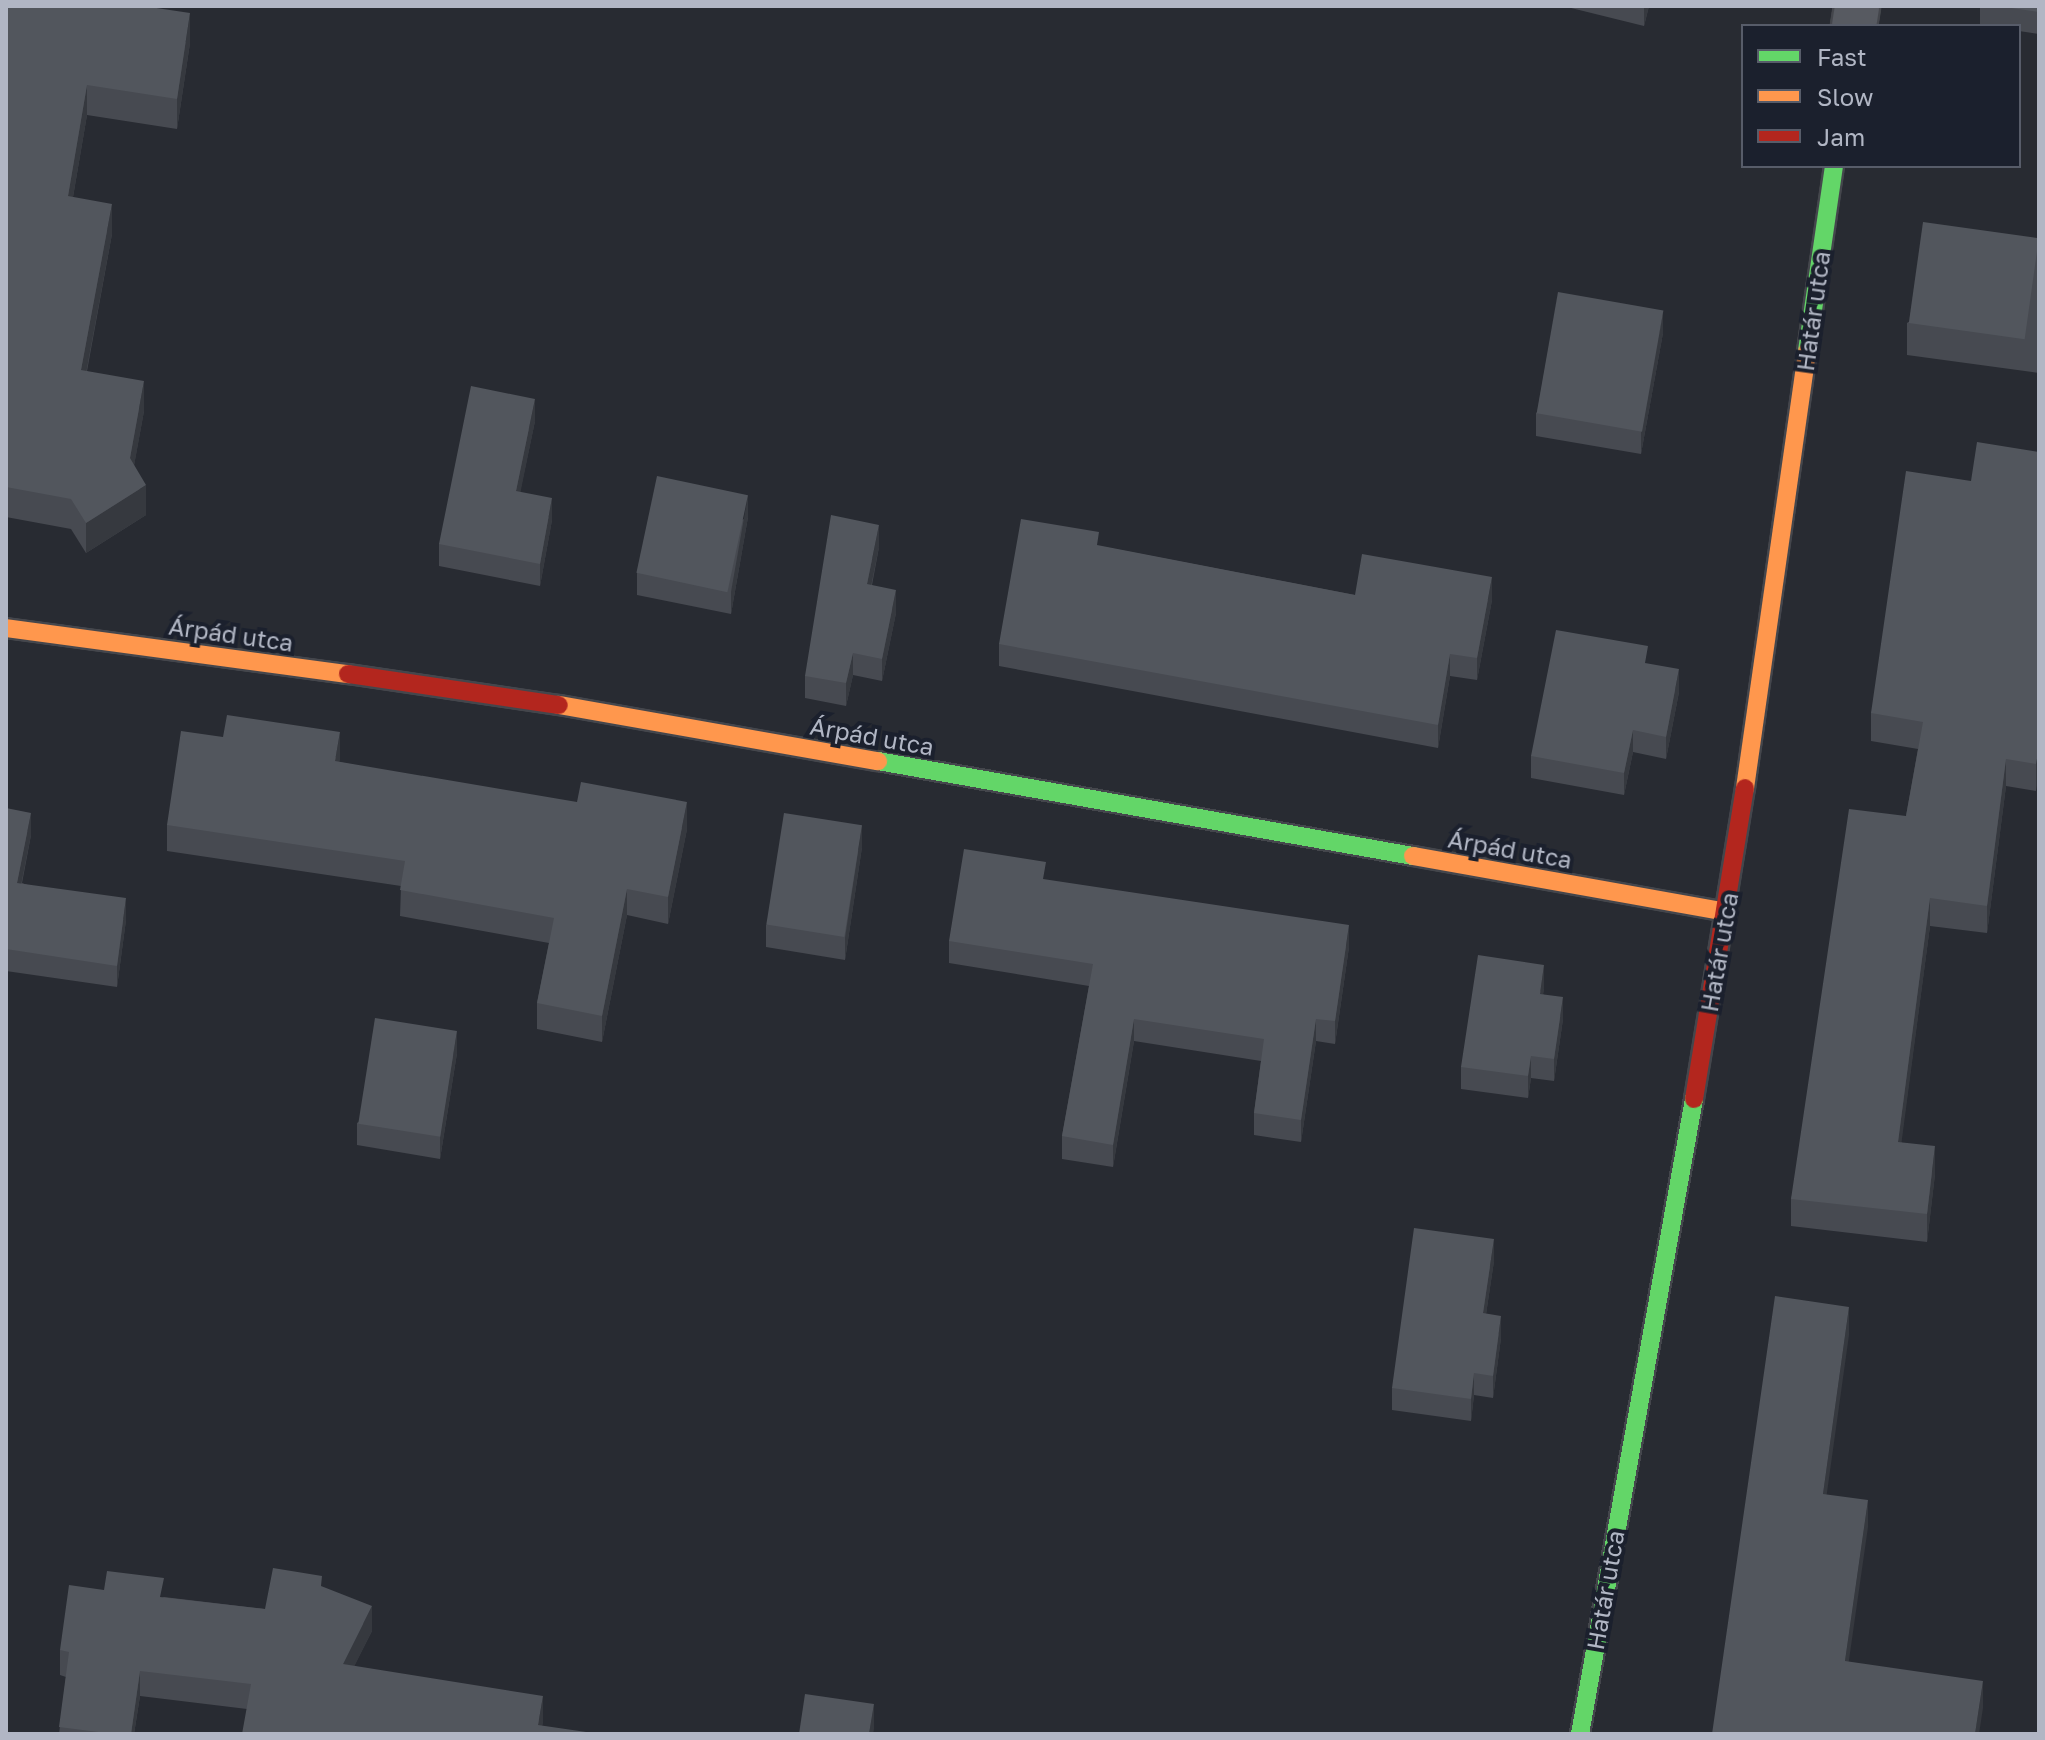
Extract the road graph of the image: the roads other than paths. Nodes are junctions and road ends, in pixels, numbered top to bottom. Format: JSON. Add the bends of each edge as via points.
{"nodes":[{"id":1,"x":1834,"y":168,"type":"edge"},
{"id":2,"x":6,"y":628,"type":"edge"},
{"id":3,"x":1727,"y":912,"type":"junction"},
{"id":4,"x":1580,"y":1734,"type":"edge"}],
"edges":[{"from":1,"to":3,"type":"street","name":"Határ utca"},
{"from":2,"to":3,"type":"street","name":"Árpád utca","via":[[514,697]]},
{"from":3,"to":4,"type":"street","name":"Határ utca"}]}
